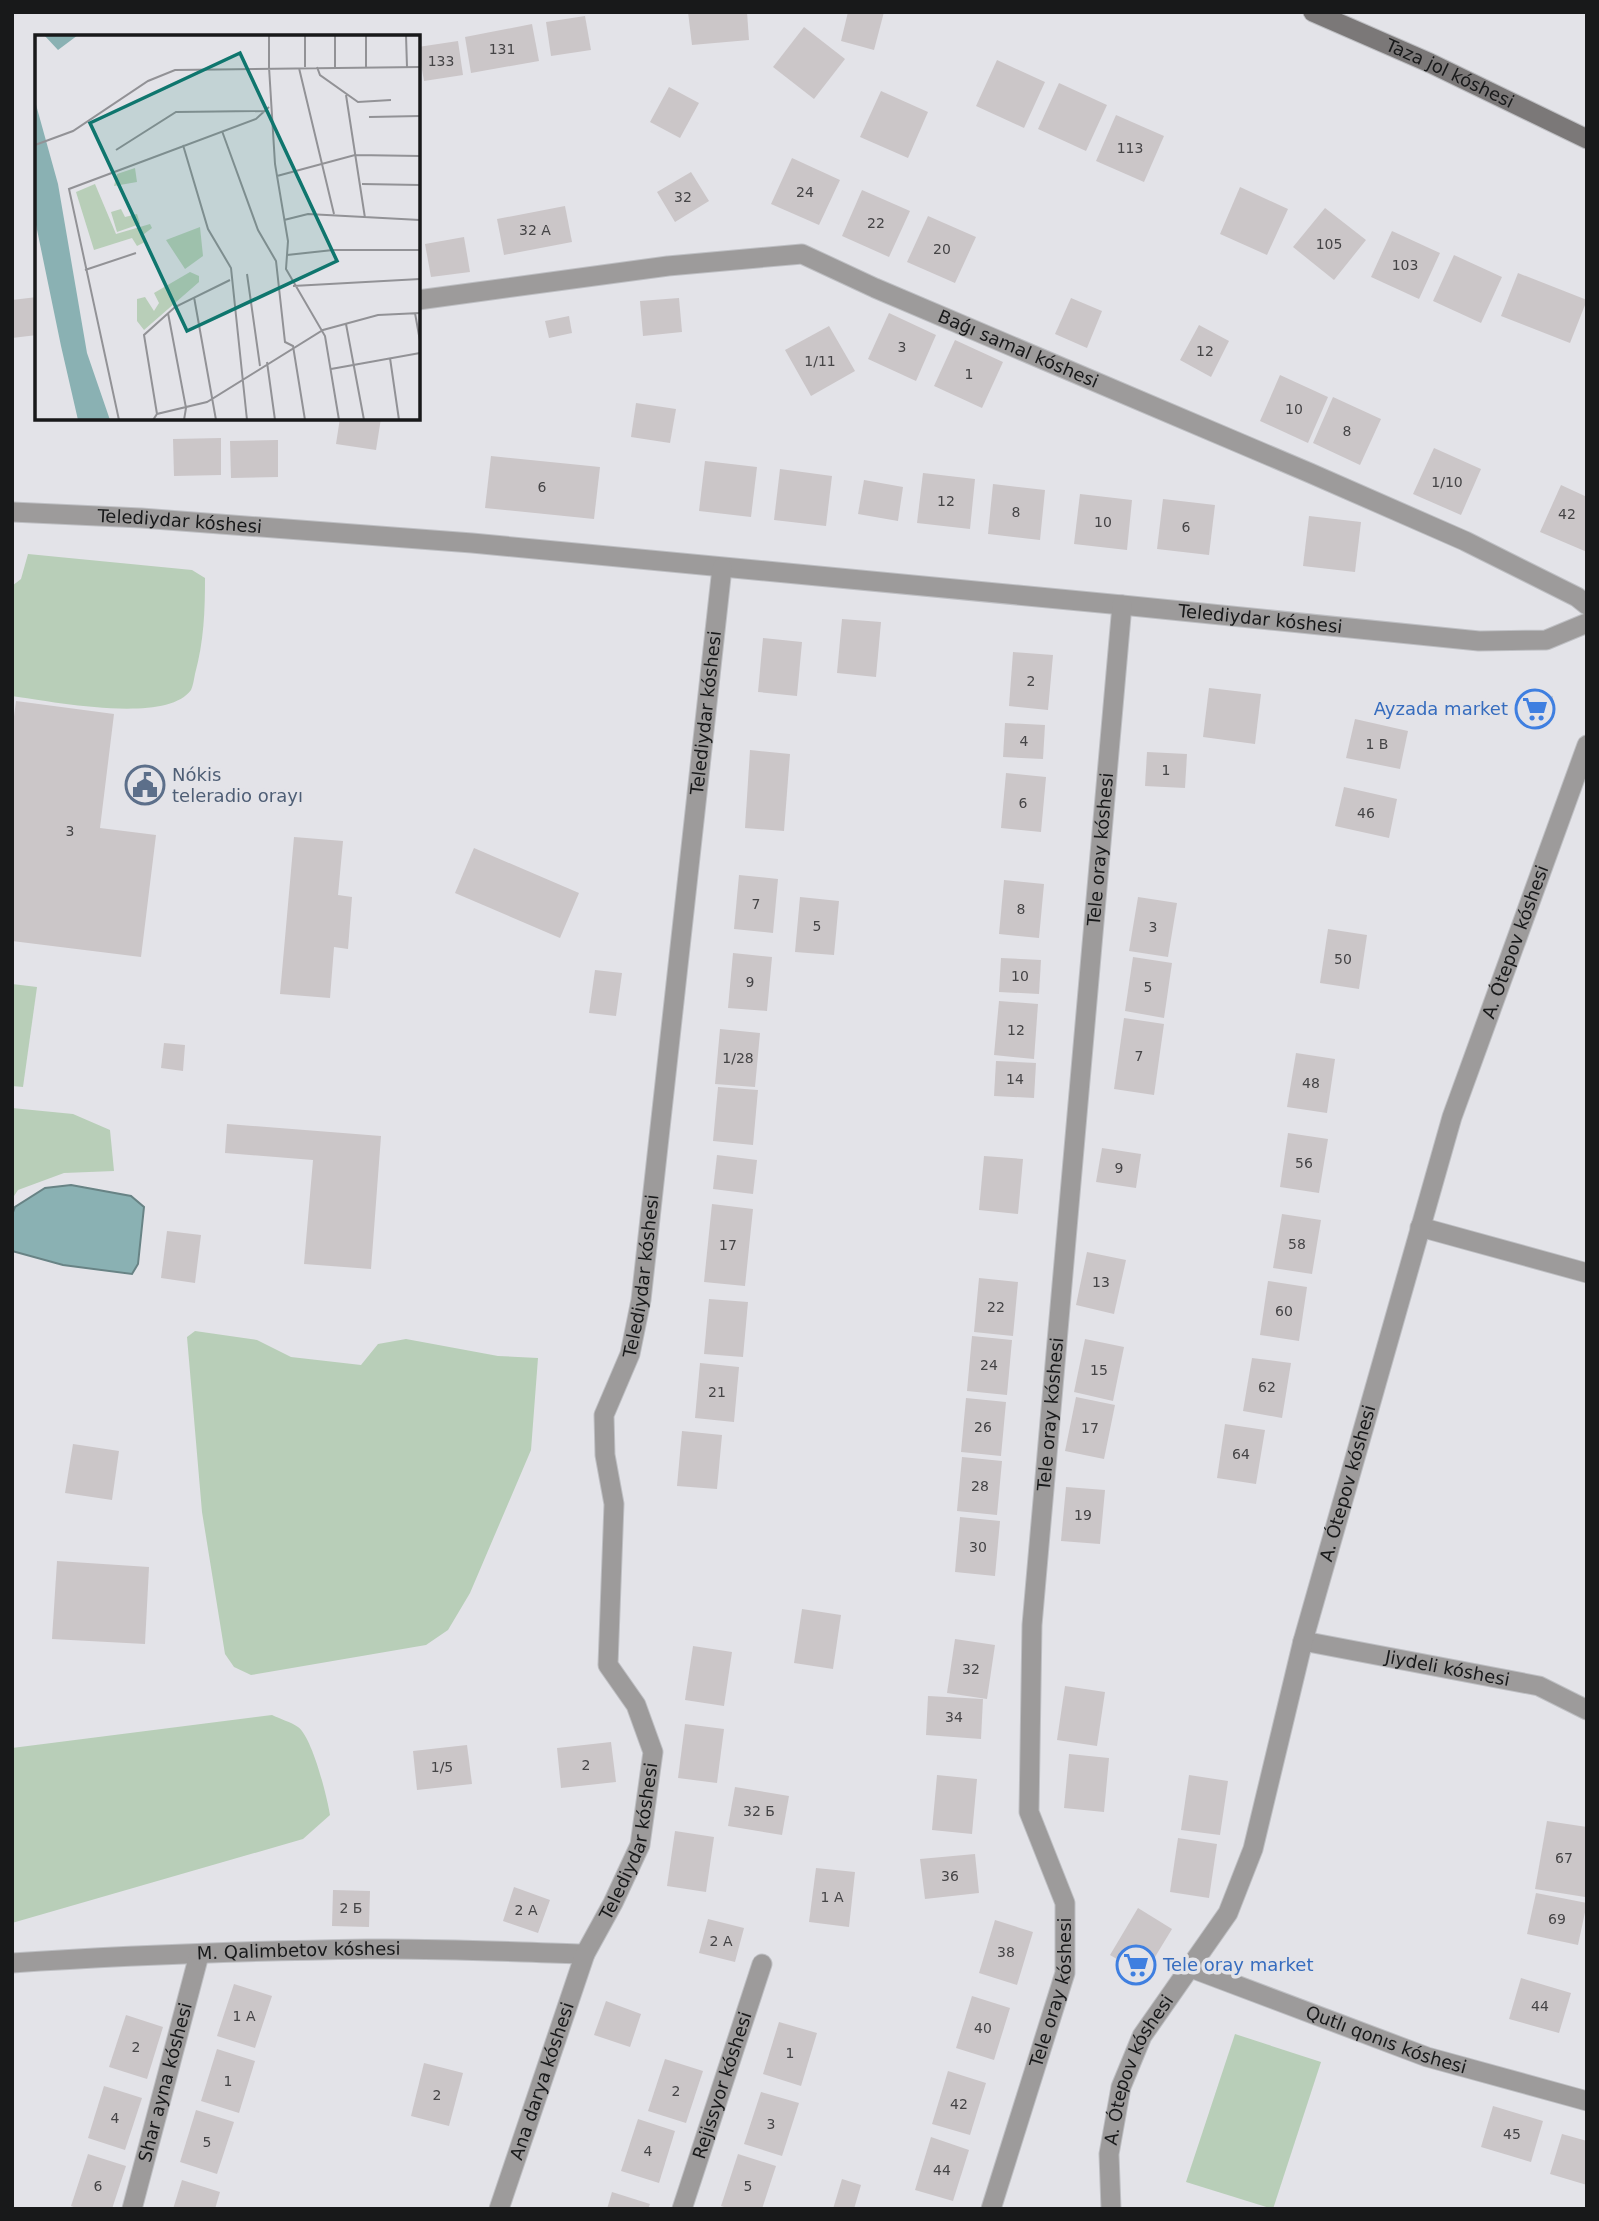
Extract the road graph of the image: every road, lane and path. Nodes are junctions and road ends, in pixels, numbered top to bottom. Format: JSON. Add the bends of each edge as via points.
{"nodes":[{"id":1,"x":1314,"y":12,"type":"edge"},
{"id":2,"x":1587,"y":139,"type":"edge"},
{"id":3,"x":420,"y":300,"type":"edge"},
{"id":4,"x":12,"y":512,"type":"edge"},
{"id":5,"x":722,"y":568,"type":"junction"},
{"id":6,"x":1122,"y":605,"type":"junction"},
{"id":7,"x":1587,"y":605,"type":"edge"},
{"id":8,"x":1587,"y":623,"type":"edge"},
{"id":9,"x":1587,"y":745,"type":"edge"},
{"id":10,"x":1420,"y":1227,"type":"junction"},
{"id":11,"x":1587,"y":1273,"type":"edge"},
{"id":12,"x":1303,"y":1641,"type":"junction"},
{"id":13,"x":1587,"y":1710,"type":"edge"},
{"id":14,"x":585,"y":1954,"type":"junction"},
{"id":15,"x":199,"y":1955,"type":"junction"},
{"id":16,"x":12,"y":1963,"type":"edge"},
{"id":17,"x":762,"y":1964,"type":"dead end"},
{"id":18,"x":1191,"y":1968,"type":"junction"},
{"id":19,"x":1587,"y":2101,"type":"edge"},
{"id":20,"x":132,"y":2209,"type":"edge"},
{"id":21,"x":499,"y":2209,"type":"edge"},
{"id":22,"x":682,"y":2209,"type":"edge"},
{"id":23,"x":991,"y":2209,"type":"edge"},
{"id":24,"x":1111,"y":2209,"type":"edge"}],
"edges":[{"from":1,"to":2,"type":"main road","name":"Taza jol kóshesi"},
{"from":3,"to":7,"type":"street","name":"Baǵı samal kóshesi","via":[[668,266],[802,254],[1465,541]]},
{"from":4,"to":5,"type":"street","name":"Telediydar kóshesi","via":[[444,541]]},
{"from":5,"to":6,"type":"street","name":"Telediydar kóshesi"},
{"from":5,"to":14,"type":"street","name":"Telediydar kóshesi","via":[[641,1300],[630,1354],[604,1415],[614,1504],[608,1665],[636,1705],[653,1752],[640,1845]]},
{"from":6,"to":8,"type":"street","name":"Telediydar kóshesi","via":[[1479,641],[1546,640]]},
{"from":6,"to":23,"type":"street","name":"Tele oray kóshesi","via":[[1032,1625],[1029,1812],[1065,1903],[1065,1973]]},
{"from":9,"to":10,"type":"street","name":"A. Ótepov kóshesi","via":[[1452,1116]]},
{"from":10,"to":11,"type":"street"},
{"from":10,"to":12,"type":"street","name":"A. Ótepov kóshesi"},
{"from":12,"to":13,"type":"street","name":"Jiydeli kóshesi","via":[[1539,1686]]},
{"from":12,"to":18,"type":"street","name":"A. Ótepov kóshesi","via":[[1253,1849],[1228,1913]]},
{"from":14,"to":15,"type":"street","name":"M. Qalimbetov kóshesi","via":[[369,1949]]},
{"from":14,"to":21,"type":"street","name":"Ana darya kóshesi"},
{"from":15,"to":16,"type":"street","name":"M. Qalimbetov kóshesi","via":[[137,1954]]},
{"from":15,"to":20,"type":"street","name":"Shar ayna kóshesi"},
{"from":17,"to":22,"type":"street","name":"Rejissyor kóshesi"},
{"from":18,"to":19,"type":"street","name":"Qutlı qonıs kóshesi","via":[[1427,2057]]},
{"from":18,"to":24,"type":"street","name":"A. Ótepov kóshesi","via":[[1142,2036],[1121,2087],[1110,2154]]}]}
